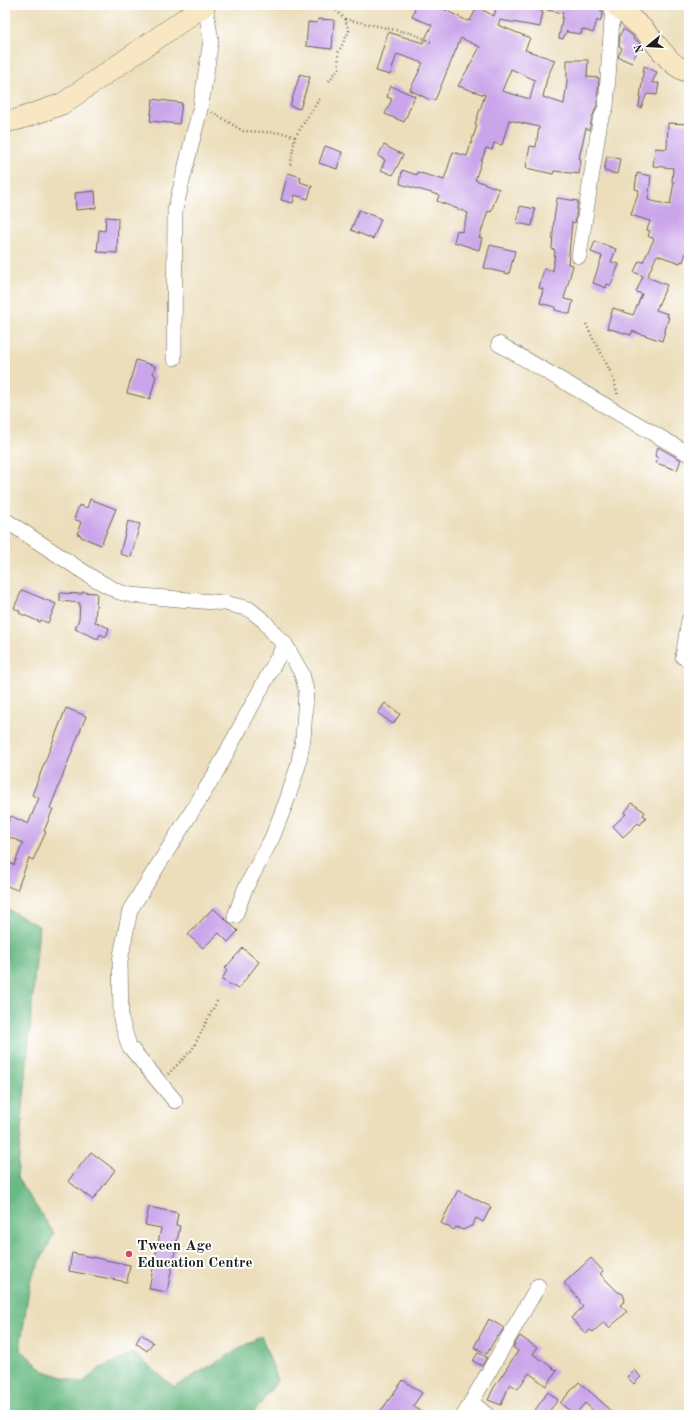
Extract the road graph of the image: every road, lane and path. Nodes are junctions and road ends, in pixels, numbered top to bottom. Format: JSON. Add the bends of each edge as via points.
{"nodes":[{"id":1,"x":205,"y":5,"type":"edge"},
{"id":2,"x":331,"y":5,"type":"edge"},
{"id":3,"x":622,"y":8,"type":"edge"},
{"id":4,"x":345,"y":19,"type":"junction"},
{"id":5,"x":433,"y":43,"type":"dead end"},
{"id":6,"x":689,"y":72,"type":"edge"},
{"id":7,"x":329,"y":81,"type":"dead end"},
{"id":8,"x":320,"y":98,"type":"dead end"},
{"id":9,"x":201,"y":105,"type":"junction"},
{"id":10,"x":5,"y":122,"type":"edge"},
{"id":11,"x":295,"y":137,"type":"junction"},
{"id":12,"x":290,"y":167,"type":"dead end"},
{"id":13,"x":579,"y":256,"type":"dead end"},
{"id":14,"x":586,"y":324,"type":"dead end"},
{"id":15,"x":499,"y":344,"type":"dead end"},
{"id":16,"x":174,"y":358,"type":"dead end"},
{"id":17,"x":620,"y":414,"type":"junction"},
{"id":18,"x":689,"y":454,"type":"edge"},
{"id":19,"x":5,"y":520,"type":"edge"},
{"id":20,"x":689,"y":620,"type":"edge"},
{"id":21,"x":285,"y":644,"type":"junction"},
{"id":22,"x":689,"y":658,"type":"edge"},
{"id":23,"x":235,"y":916,"type":"dead end"},
{"id":24,"x":217,"y":1001,"type":"dead end"},
{"id":25,"x":160,"y":1083,"type":"junction"},
{"id":26,"x":174,"y":1101,"type":"dead end"},
{"id":27,"x":538,"y":1286,"type":"dead end"},
{"id":28,"x":468,"y":1408,"type":"edge"},
{"id":29,"x":487,"y":1415,"type":"edge"}],
"edges":[{"from":1,"to":9,"type":"street","via":[[211,40]]},
{"from":1,"to":10,"type":"street","via":[[62,104]]},
{"from":2,"to":4,"type":"path"},
{"from":3,"to":6,"type":"street","via":[[682,70]]},
{"from":3,"to":13,"type":"street","via":[[606,107],[600,121]]},
{"from":4,"to":5,"type":"path","via":[[414,34]]},
{"from":4,"to":7,"type":"path","via":[[349,31],[338,53],[339,68]]},
{"from":8,"to":11,"type":"path"},
{"from":9,"to":11,"type":"path","via":[[243,130],[284,133]]},
{"from":9,"to":16,"type":"street","via":[[176,210]]},
{"from":11,"to":12,"type":"path"},
{"from":14,"to":17,"type":"path","via":[[617,386]]},
{"from":15,"to":17,"type":"street"},
{"from":17,"to":18,"type":"street"},
{"from":19,"to":21,"type":"street","via":[[93,578],[119,592],[225,603],[249,609]]},
{"from":20,"to":22,"type":"street","via":[[683,657]]},
{"from":21,"to":23,"type":"street","via":[[302,674],[306,690],[304,739],[287,800]]},
{"from":21,"to":25,"type":"street","via":[[214,776],[130,910],[120,961],[121,1019],[129,1046]]},
{"from":24,"to":25,"type":"path","via":[[192,1050]]},
{"from":25,"to":26,"type":"street"},
{"from":27,"to":28,"type":"street"},
{"from":28,"to":29,"type":"street"}]}
